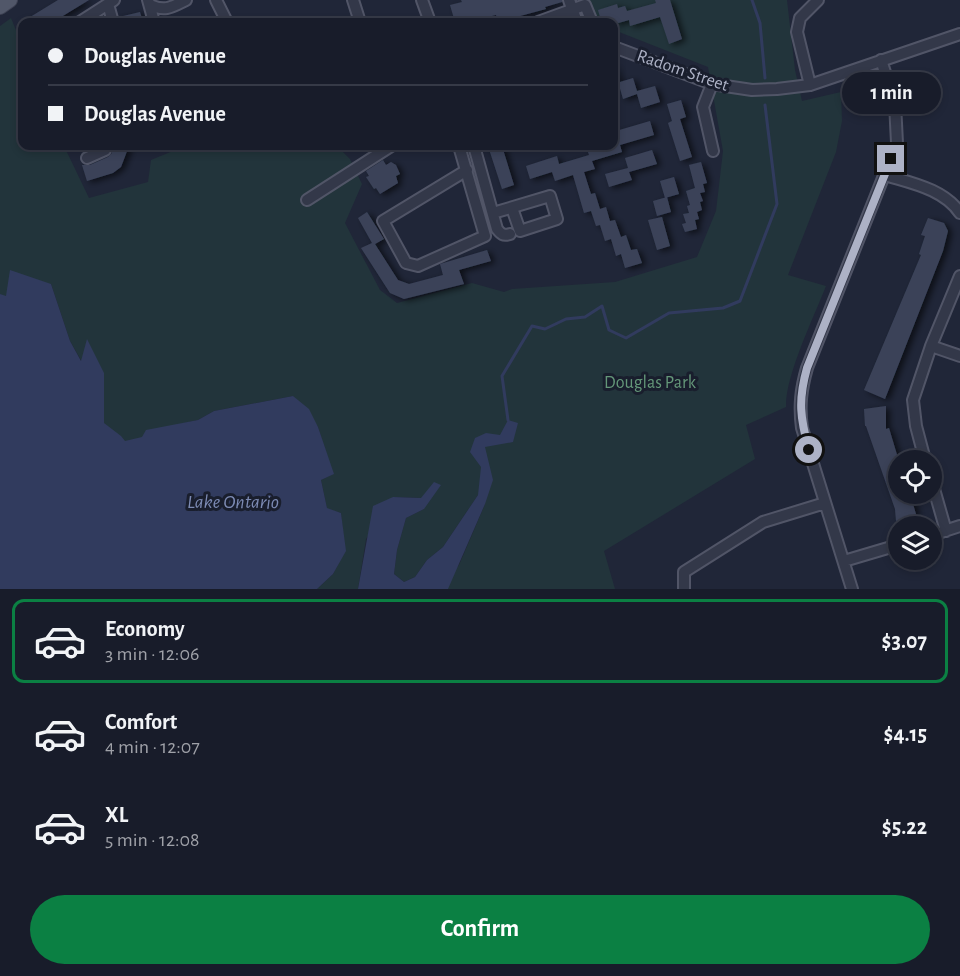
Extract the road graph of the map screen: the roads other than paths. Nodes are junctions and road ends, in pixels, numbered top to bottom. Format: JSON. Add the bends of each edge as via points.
{"nodes":[{"id":1,"x":10,"y":0,"type":"edge"},
{"id":2,"x":186,"y":0,"type":"edge"},
{"id":3,"x":216,"y":0,"type":"edge"},
{"id":4,"x":353,"y":0,"type":"edge"},
{"id":5,"x":422,"y":0,"type":"edge"},
{"id":6,"x":818,"y":0,"type":"edge"},
{"id":7,"x":111,"y":2,"type":"edge"},
{"id":8,"x":149,"y":2,"type":"edge"},
{"id":9,"x":570,"y":5,"type":"edge"},
{"id":10,"x":0,"y":7,"type":"edge"},
{"id":11,"x":86,"y":18,"type":"edge"},
{"id":12,"x":113,"y":18,"type":"edge"},
{"id":13,"x":153,"y":18,"type":"edge"},
{"id":14,"x":225,"y":18,"type":"edge"},
{"id":15,"x":359,"y":18,"type":"edge"},
{"id":16,"x":429,"y":18,"type":"edge"},
{"id":17,"x":546,"y":18,"type":"edge"},
{"id":18,"x":590,"y":18,"type":"edge"},
{"id":19,"x":960,"y":34,"type":"edge"},
{"id":20,"x":618,"y":48,"type":"edge"},
{"id":21,"x":881,"y":60,"type":"junction"},
{"id":22,"x":712,"y":84,"type":"junction"},
{"id":23,"x":810,"y":85,"type":"junction"},
{"id":24,"x":105,"y":150,"type":"edge"},
{"id":25,"x":385,"y":150,"type":"edge"},
{"id":26,"x":460,"y":150,"type":"edge"},
{"id":27,"x":475,"y":150,"type":"edge"},
{"id":28,"x":713,"y":151,"type":"dead end"},
{"id":29,"x":87,"y":158,"type":"dead end"},
{"id":30,"x":467,"y":170,"type":"junction"},
{"id":31,"x":885,"y":175,"type":"junction"},
{"id":32,"x":307,"y":200,"type":"dead end"},
{"id":33,"x":512,"y":208,"type":"dead end"},
{"id":34,"x":493,"y":213,"type":"junction"},
{"id":35,"x":960,"y":213,"type":"edge"},
{"id":36,"x":510,"y":234,"type":"dead end"},
{"id":37,"x":960,"y":276,"type":"edge"},
{"id":38,"x":931,"y":346,"type":"junction"},
{"id":39,"x":960,"y":356,"type":"edge"},
{"id":40,"x":923,"y":450,"type":"edge"},
{"id":41,"x":825,"y":503,"type":"junction"},
{"id":42,"x":938,"y":504,"type":"edge"},
{"id":43,"x":960,"y":526,"type":"edge"},
{"id":44,"x":946,"y":531,"type":"junction"},
{"id":45,"x":942,"y":532,"type":"edge"},
{"id":46,"x":888,"y":548,"type":"edge"},
{"id":47,"x":844,"y":561,"type":"junction"},
{"id":48,"x":684,"y":589,"type":"edge"},
{"id":49,"x":852,"y":589,"type":"edge"}],
"edges":[{"from":1,"to":10,"type":"main road"},
{"from":2,"to":8,"type":"street","via":[[160,9]]},
{"from":3,"to":14,"type":"street"},
{"from":4,"to":15,"type":"street"},
{"from":5,"to":16,"type":"street"},
{"from":6,"to":23,"type":"street","via":[[800,18],[797,32]]},
{"from":7,"to":11,"type":"street"},
{"from":7,"to":12,"type":"street"},
{"from":8,"to":13,"type":"street"},
{"from":9,"to":17,"type":"street"},
{"from":9,"to":18,"type":"street","via":[[585,5]]},
{"from":19,"to":21,"type":"street","name":"Radom Street"},
{"from":20,"to":22,"type":"street","name":"Radom Street"},
{"from":21,"to":23,"type":"street","name":"Radom Street"},
{"from":21,"to":31,"type":"street","via":[[897,121],[897,143]]},
{"from":22,"to":23,"type":"street","name":"Radom Street","via":[[752,90]]},
{"from":22,"to":28,"type":"street","via":[[703,107]]},
{"from":24,"to":29,"type":"street"},
{"from":25,"to":32,"type":"street"},
{"from":26,"to":30,"type":"street"},
{"from":27,"to":34,"type":"street"},
{"from":30,"to":30,"type":"street","via":[[485,236],[418,266],[406,263],[383,221]]},
{"from":31,"to":35,"type":"street","via":[[938,192]]},
{"from":31,"to":41,"type":"street","via":[[801,390],[802,428]]},
{"from":33,"to":34,"type":"street"},
{"from":34,"to":36,"type":"street","via":[[500,234]]},
{"from":37,"to":38,"type":"street"},
{"from":38,"to":39,"type":"street"},
{"from":38,"to":40,"type":"street","via":[[913,400]]},
{"from":41,"to":47,"type":"street"},
{"from":41,"to":48,"type":"street","via":[[763,522],[684,572]]},
{"from":42,"to":44,"type":"street"},
{"from":43,"to":44,"type":"street"},
{"from":44,"to":45,"type":"street"},
{"from":46,"to":47,"type":"street"},
{"from":47,"to":49,"type":"street"}]}
